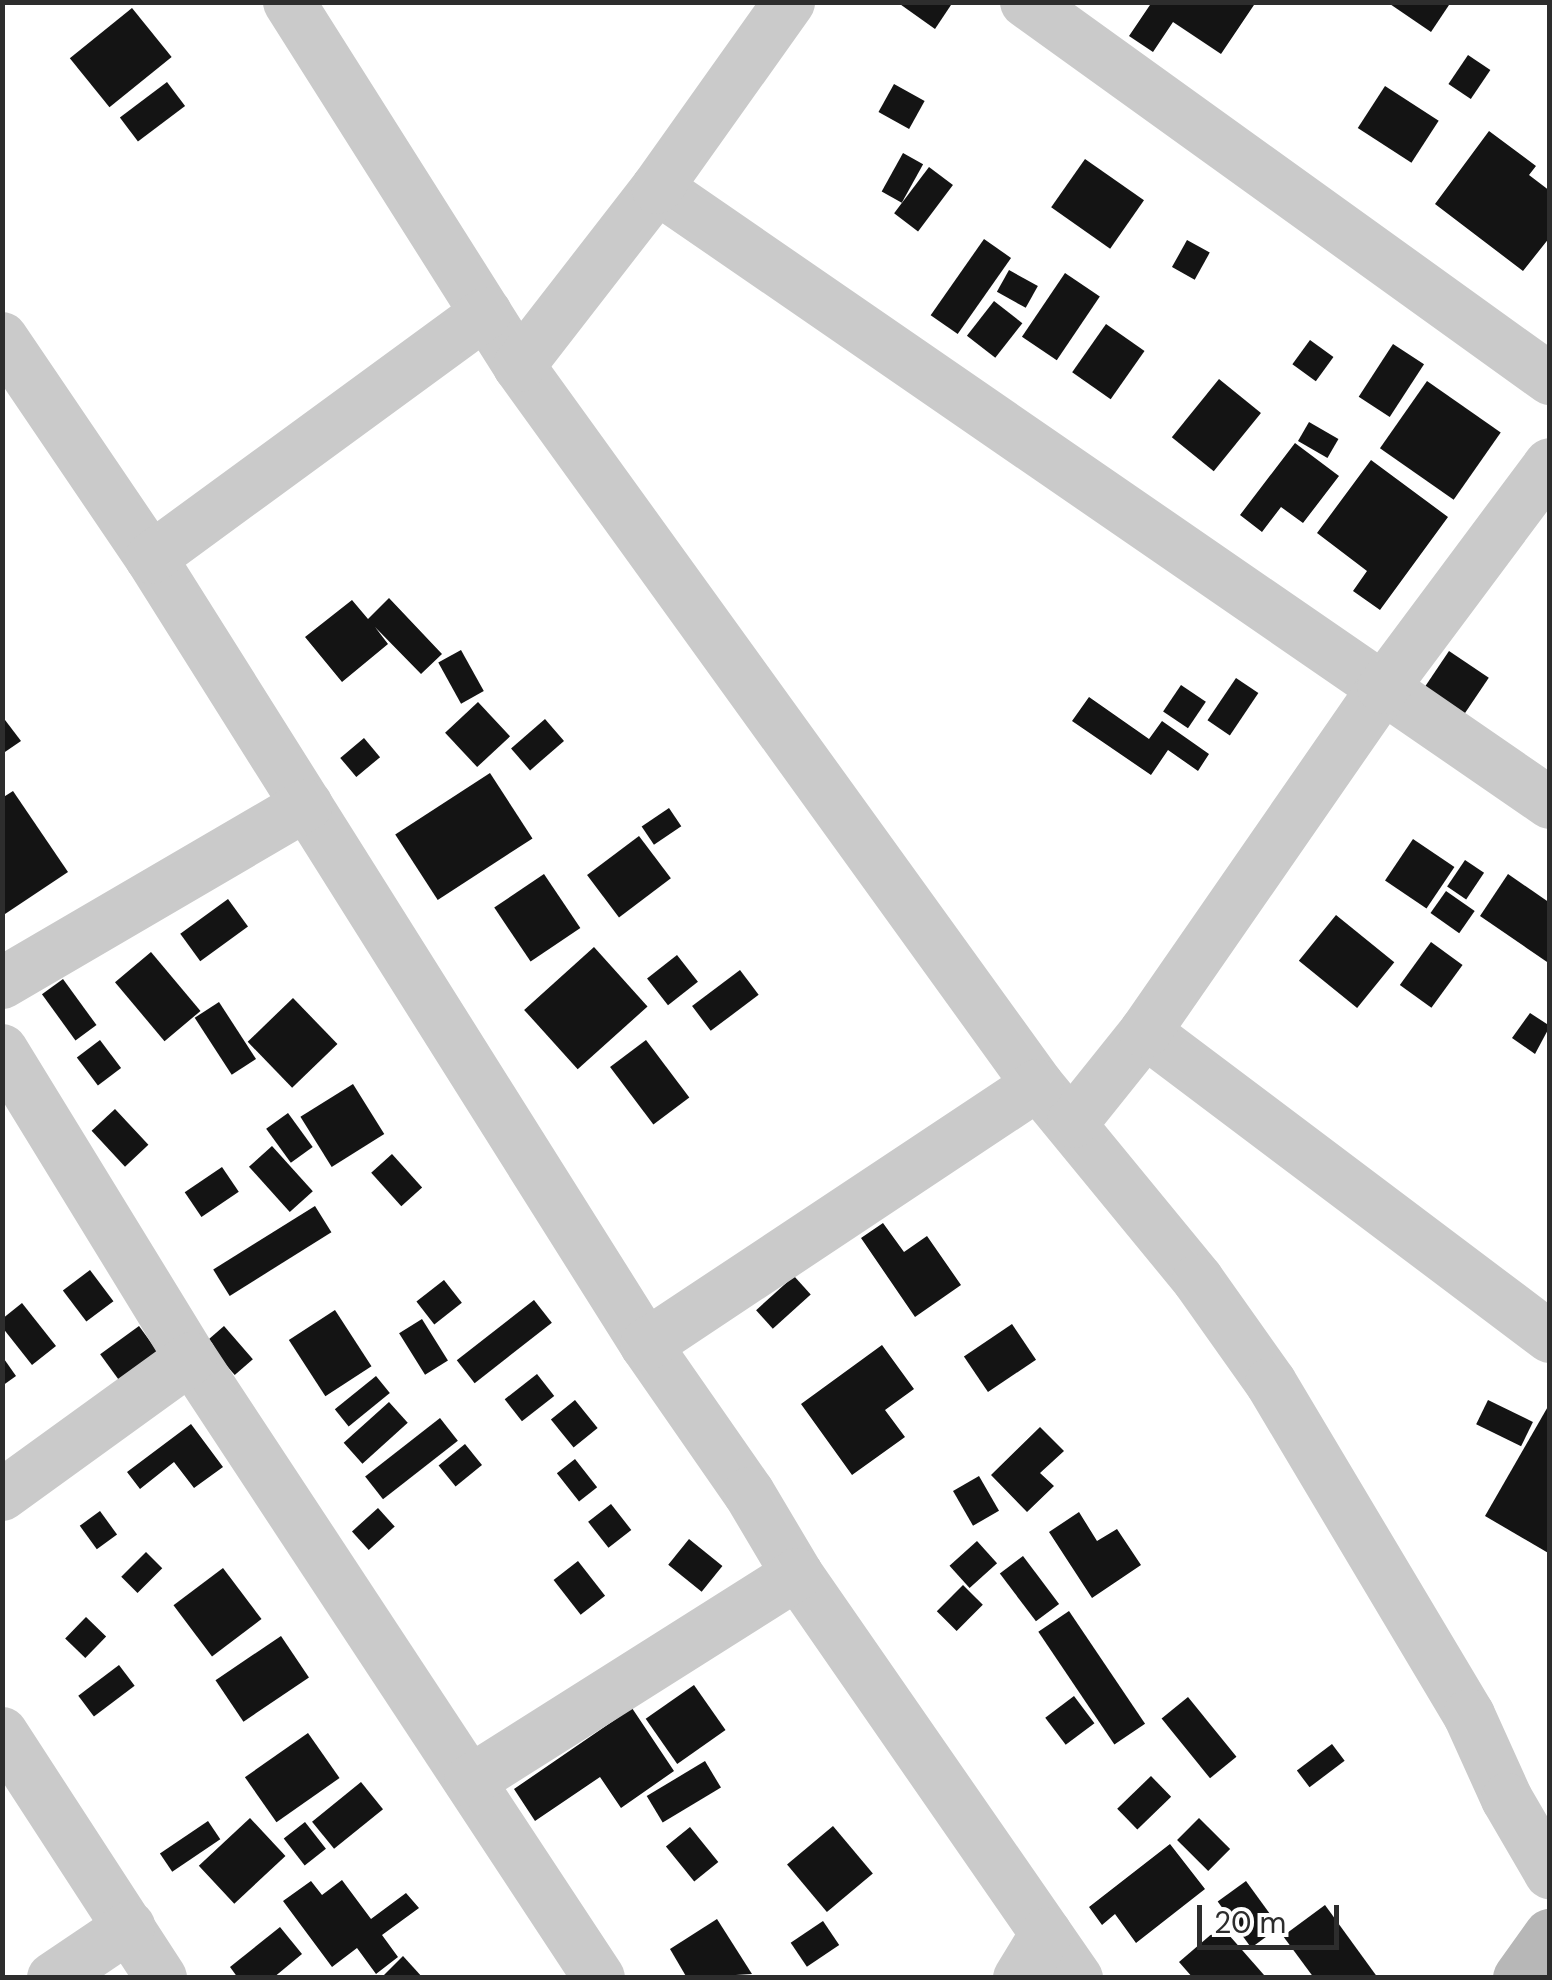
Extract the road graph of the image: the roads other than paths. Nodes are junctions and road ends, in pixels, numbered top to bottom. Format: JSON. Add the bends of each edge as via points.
{"nodes":[{"id":1,"x":289,"y":2,"type":"edge"},
{"id":2,"x":790,"y":2,"type":"edge"},
{"id":3,"x":1026,"y":2,"type":"edge"},
{"id":4,"x":656,"y":188,"type":"junction"},
{"id":5,"x":486,"y":313,"type":"junction"},
{"id":6,"x":2,"y":338,"type":"edge"},
{"id":7,"x":520,"y":366,"type":"junction"},
{"id":8,"x":1550,"y":379,"type":"edge"},
{"id":9,"x":1550,"y":464,"type":"edge"},
{"id":10,"x":151,"y":558,"type":"junction"},
{"id":11,"x":1384,"y":688,"type":"junction"},
{"id":12,"x":1550,"y":803,"type":"edge"},
{"id":13,"x":307,"y":805,"type":"junction"},
{"id":14,"x":2,"y":984,"type":"edge"},
{"id":15,"x":1144,"y":1032,"type":"junction"},
{"id":16,"x":2,"y":1050,"type":"edge"},
{"id":17,"x":1056,"y":1104,"type":"junction"},
{"id":18,"x":1550,"y":1337,"type":"edge"},
{"id":19,"x":646,"y":1345,"type":"junction"},
{"id":20,"x":190,"y":1358,"type":"junction"},
{"id":21,"x":2,"y":1495,"type":"edge"},
{"id":22,"x":797,"y":1574,"type":"junction"},
{"id":23,"x":2,"y":1733,"type":"edge"},
{"id":24,"x":470,"y":1781,"type":"junction"},
{"id":25,"x":1550,"y":1873,"type":"edge"},
{"id":26,"x":129,"y":1927,"type":"junction"},
{"id":27,"x":1550,"y":1936,"type":"edge"},
{"id":28,"x":1032,"y":1956,"type":"edge"},
{"id":29,"x":53,"y":1978,"type":"edge"},
{"id":30,"x":162,"y":1978,"type":"edge"},
{"id":31,"x":599,"y":1978,"type":"edge"},
{"id":32,"x":1077,"y":1978,"type":"edge"},
{"id":33,"x":1520,"y":1978,"type":"edge"}],
"edges":[{"from":1,"to":5,"type":"street"},
{"from":2,"to":4,"type":"street"},
{"from":3,"to":8,"type":"street"},
{"from":4,"to":7,"type":"street"},
{"from":4,"to":11,"type":"street"},
{"from":5,"to":7,"type":"street"},
{"from":5,"to":10,"type":"street"},
{"from":6,"to":10,"type":"street"},
{"from":7,"to":17,"type":"street"},
{"from":9,"to":11,"type":"street"},
{"from":10,"to":13,"type":"street"},
{"from":11,"to":12,"type":"street"},
{"from":11,"to":15,"type":"street"},
{"from":13,"to":14,"type":"street"},
{"from":13,"to":19,"type":"street"},
{"from":15,"to":17,"type":"street"},
{"from":15,"to":18,"type":"street"},
{"from":16,"to":20,"type":"street"},
{"from":17,"to":19,"type":"street"},
{"from":17,"to":25,"type":"street","via":[[1198,1280],[1271,1383],[1469,1715]]},
{"from":19,"to":22,"type":"street"},
{"from":20,"to":21,"type":"street"},
{"from":20,"to":24,"type":"street"},
{"from":22,"to":24,"type":"street"},
{"from":22,"to":28,"type":"street"},
{"from":23,"to":26,"type":"street"},
{"from":24,"to":31,"type":"street"},
{"from":26,"to":29,"type":"street"},
{"from":26,"to":30,"type":"street"},
{"from":27,"to":33,"type":"street"},
{"from":28,"to":32,"type":"street"}]}
